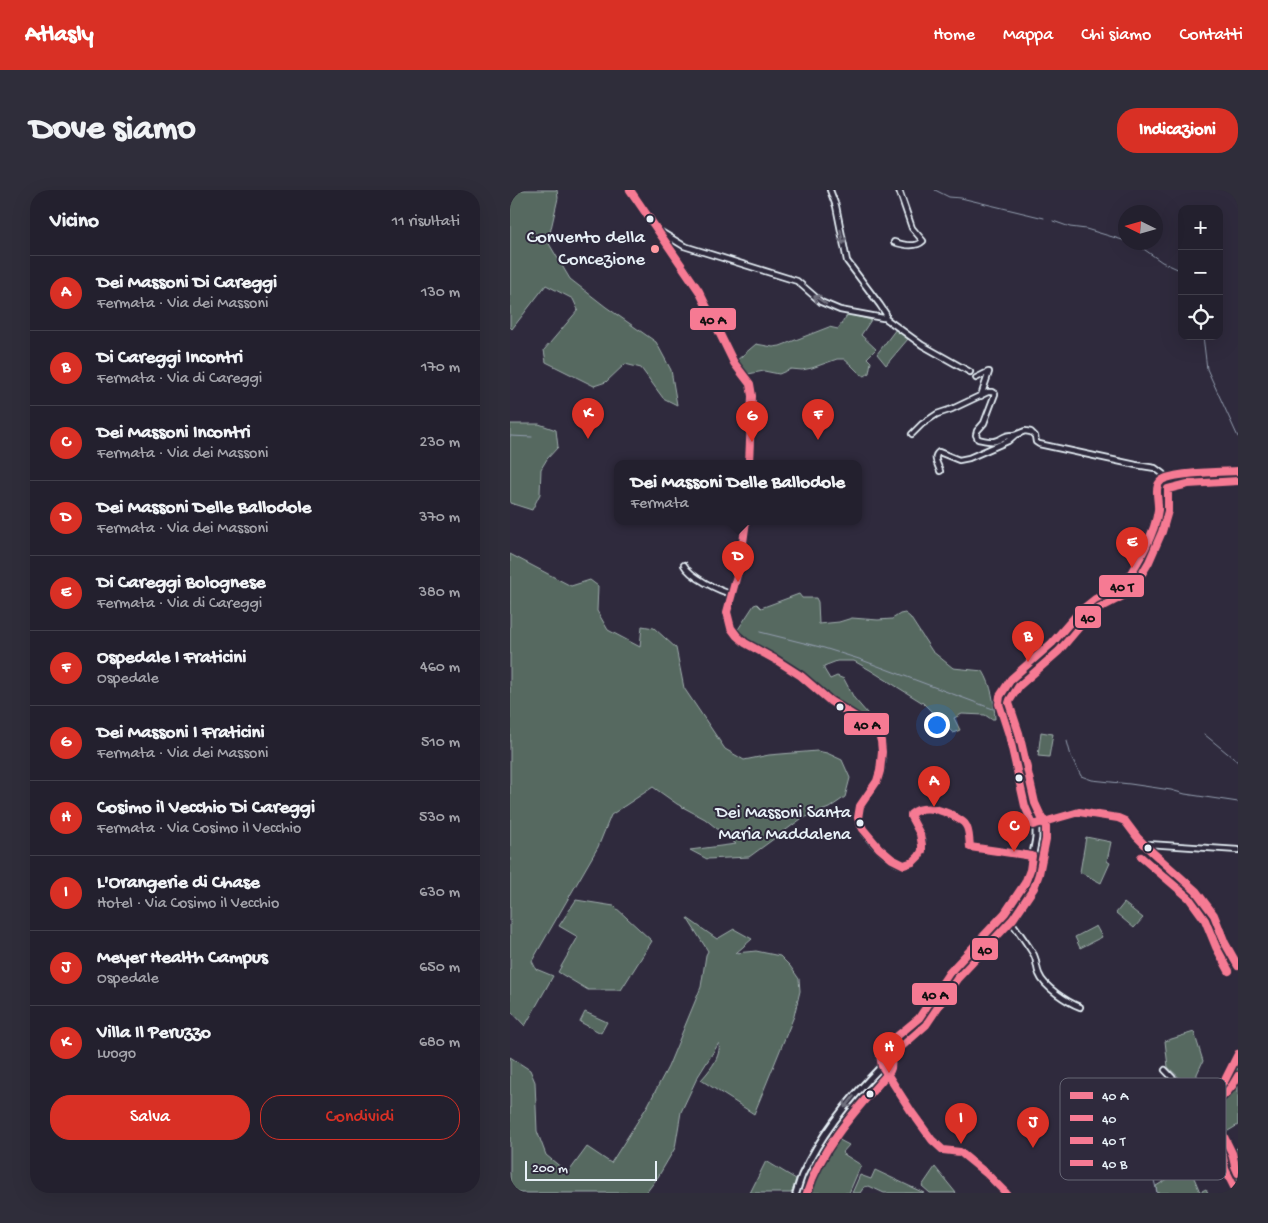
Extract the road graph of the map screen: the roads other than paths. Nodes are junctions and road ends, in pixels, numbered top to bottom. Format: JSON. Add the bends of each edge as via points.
{"nodes":[{"id":1,"x":630,"y":190,"type":"edge"},
{"id":2,"x":830,"y":190,"type":"edge"},
{"id":3,"x":899,"y":190,"type":"edge"},
{"id":4,"x":659,"y":232,"type":"junction"},
{"id":5,"x":894,"y":242,"type":"dead end"},
{"id":6,"x":885,"y":318,"type":"junction"},
{"id":7,"x":970,"y":372,"type":"dead end"},
{"id":8,"x":976,"y":378,"type":"dead end"},
{"id":9,"x":981,"y":396,"type":"junction"},
{"id":10,"x":912,"y":434,"type":"dead end"},
{"id":11,"x":1015,"y":435,"type":"junction"},
{"id":12,"x":749,"y":460,"type":"edge"},
{"id":13,"x":940,"y":471,"type":"dead end"},
{"id":14,"x":1238,"y":471,"type":"edge"},
{"id":15,"x":1163,"y":480,"type":"junction"},
{"id":16,"x":745,"y":525,"type":"edge"},
{"id":17,"x":684,"y":565,"type":"dead end"},
{"id":18,"x":732,"y":594,"type":"junction"},
{"id":19,"x":1033,"y":825,"type":"junction"},
{"id":20,"x":1146,"y":845,"type":"junction"},
{"id":21,"x":1238,"y":850,"type":"edge"},
{"id":22,"x":1032,"y":856,"type":"junction"},
{"id":23,"x":1005,"y":914,"type":"junction"},
{"id":24,"x":1238,"y":966,"type":"edge"},
{"id":25,"x":1080,"y":1007,"type":"dead end"},
{"id":26,"x":1238,"y":1054,"type":"edge"},
{"id":27,"x":882,"y":1066,"type":"junction"},
{"id":28,"x":1165,"y":1070,"type":"dead end"},
{"id":29,"x":1173,"y":1078,"type":"edge"},
{"id":30,"x":1226,"y":1078,"type":"edge"},
{"id":31,"x":1226,"y":1172,"type":"edge"},
{"id":32,"x":796,"y":1193,"type":"edge"},
{"id":33,"x":1006,"y":1193,"type":"edge"},
{"id":34,"x":1237,"y":1193,"type":"edge"}],
"edges":[{"from":1,"to":4,"type":"street"},
{"from":2,"to":6,"type":"street","one_way":true,"via":[[847,261],[880,305]]},
{"from":3,"to":5,"type":"street","via":[[912,228],[923,241],[915,245]]},
{"from":6,"to":4,"type":"street","one_way":true,"via":[[840,310],[821,302],[797,281],[684,246]]},
{"from":4,"to":12,"type":"street","via":[[699,291],[734,363],[750,384]]},
{"from":6,"to":7,"type":"street","via":[[922,345]]},
{"from":8,"to":9,"type":"street","via":[[989,372]]},
{"from":9,"to":10,"type":"street","via":[[937,414]]},
{"from":9,"to":11,"type":"street","via":[[988,392],[995,394],[984,424],[977,431],[978,439],[995,441]]},
{"from":11,"to":13,"type":"street","via":[[969,458],[959,460],[939,452],[935,458]]},
{"from":11,"to":15,"type":"street","via":[[1025,430],[1031,432],[1038,444],[1155,468],[1163,474]]},
{"from":14,"to":15,"type":"street","via":[[1175,476]]},
{"from":15,"to":19,"type":"street","via":[[1157,488],[1158,509],[1149,539],[1125,583],[1080,611],[1045,650],[1011,679],[1000,696],[999,704],[1025,806]]},
{"from":16,"to":18,"type":"street"},
{"from":17,"to":18,"type":"street","via":[[712,586]]},
{"from":18,"to":22,"type":"street","via":[[728,621],[739,638],[802,677],[879,737],[881,769],[860,806],[858,818],[866,834],[888,856],[904,865],[921,853],[922,842],[911,816],[915,810],[930,808],[964,822],[970,847]]},
{"from":19,"to":20,"type":"street","via":[[1079,812],[1118,818],[1125,821]]},
{"from":19,"to":22,"type":"street","via":[[1036,838]]},
{"from":20,"to":21,"type":"street"},
{"from":20,"to":24,"type":"street","via":[[1196,890],[1214,915]]},
{"from":22,"to":23,"type":"street","via":[[1025,883]]},
{"from":23,"to":25,"type":"street","via":[[1036,958],[1038,973],[1045,984]]},
{"from":23,"to":27,"type":"street","via":[[949,973],[919,1018],[882,1049]]},
{"from":26,"to":30,"type":"street"},
{"from":27,"to":32,"type":"street","one_way":true,"via":[[829,1127],[802,1175]]},
{"from":27,"to":33,"type":"street","via":[[932,1140],[943,1150],[960,1152]]},
{"from":28,"to":29,"type":"street"},
{"from":31,"to":34,"type":"street"}]}
